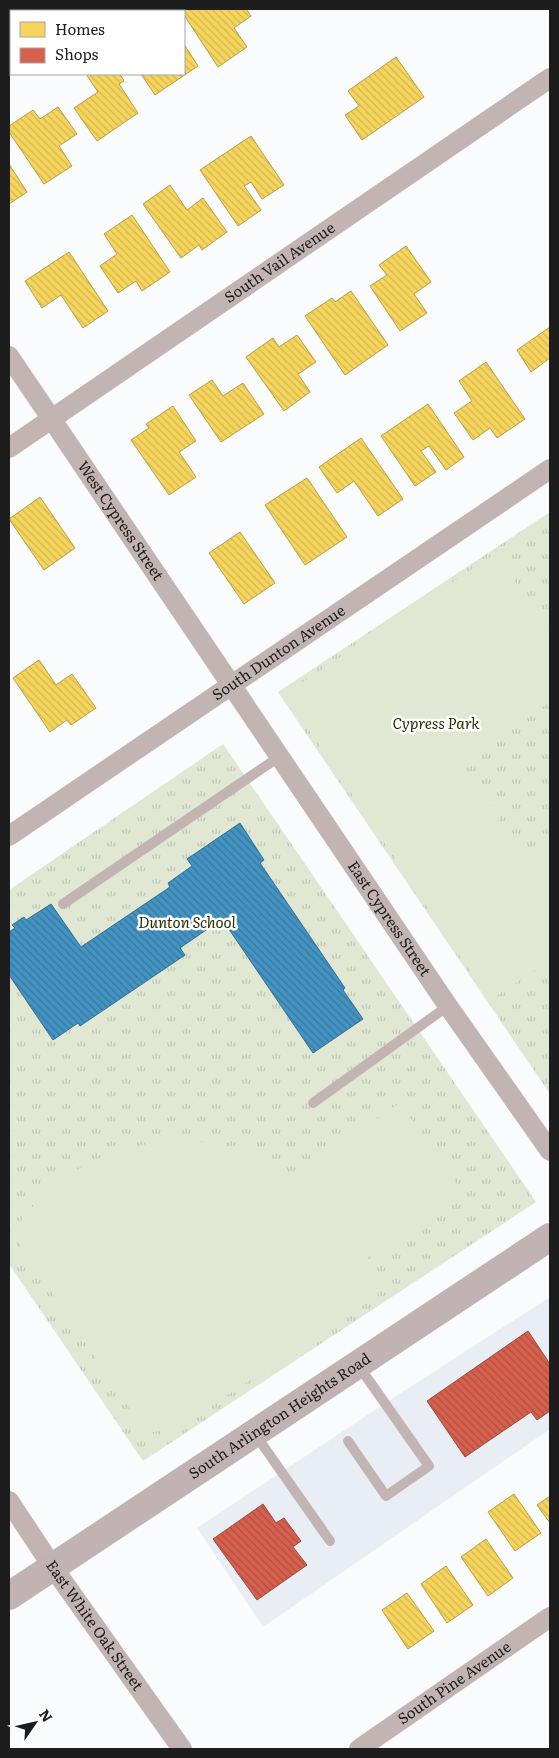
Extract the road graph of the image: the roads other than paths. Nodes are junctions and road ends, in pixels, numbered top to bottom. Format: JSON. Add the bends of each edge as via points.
{"nodes":[{"id":1,"x":550,"y":78,"type":"edge"},
{"id":2,"x":9,"y":356,"type":"edge"},
{"id":3,"x":51,"y":420,"type":"junction"},
{"id":4,"x":9,"y":448,"type":"edge"},
{"id":5,"x":550,"y":469,"type":"edge"},
{"id":6,"x":231,"y":684,"type":"junction"},
{"id":7,"x":279,"y":757,"type":"junction"},
{"id":8,"x":9,"y":836,"type":"edge"},
{"id":9,"x":63,"y":904,"type":"dead end"},
{"id":10,"x":448,"y":1006,"type":"junction"},
{"id":11,"x":313,"y":1103,"type":"dead end"},
{"id":12,"x":550,"y":1151,"type":"edge"},
{"id":13,"x":550,"y":1238,"type":"edge"},
{"id":14,"x":358,"y":1365,"type":"junction"},
{"id":15,"x":255,"y":1433,"type":"junction"},
{"id":16,"x":348,"y":1441,"type":"dead end"},
{"id":17,"x":9,"y":1501,"type":"edge"},
{"id":18,"x":330,"y":1541,"type":"dead end"},
{"id":19,"x":52,"y":1566,"type":"junction"},
{"id":20,"x":9,"y":1596,"type":"edge"},
{"id":21,"x":550,"y":1617,"type":"edge"},
{"id":22,"x":182,"y":1749,"type":"edge"},
{"id":23,"x":359,"y":1749,"type":"edge"}],
"edges":[{"from":1,"to":3,"type":"street","name":"South Vail Avenue"},
{"from":2,"to":3,"type":"street","name":"West Cypress Street"},
{"from":3,"to":4,"type":"street","name":"South Vail Avenue"},
{"from":3,"to":6,"type":"street","name":"West Cypress Street"},
{"from":5,"to":6,"type":"street","name":"South Dunton Avenue"},
{"from":6,"to":7,"type":"street","name":"East Cypress Street"},
{"from":6,"to":8,"type":"street","name":"South Dunton Avenue"},
{"from":7,"to":9,"type":"lane"},
{"from":7,"to":10,"type":"street","name":"East Cypress Street"},
{"from":10,"to":11,"type":"lane"},
{"from":10,"to":12,"type":"street","name":"East Cypress Street"},
{"from":13,"to":14,"type":"main road","name":"South Arlington Heights Road"},
{"from":14,"to":15,"type":"main road","name":"South Arlington Heights Road"},
{"from":14,"to":16,"type":"lane","via":[[429,1466],[386,1496]]},
{"from":15,"to":18,"type":"lane"},
{"from":15,"to":19,"type":"main road","name":"South Arlington Heights Road"},
{"from":17,"to":19,"type":"street","name":"East White Oak Street"},
{"from":19,"to":20,"type":"main road","name":"South Arlington Heights Road"},
{"from":19,"to":22,"type":"street","name":"East White Oak Street"},
{"from":21,"to":23,"type":"street","name":"South Pine Avenue"}]}
